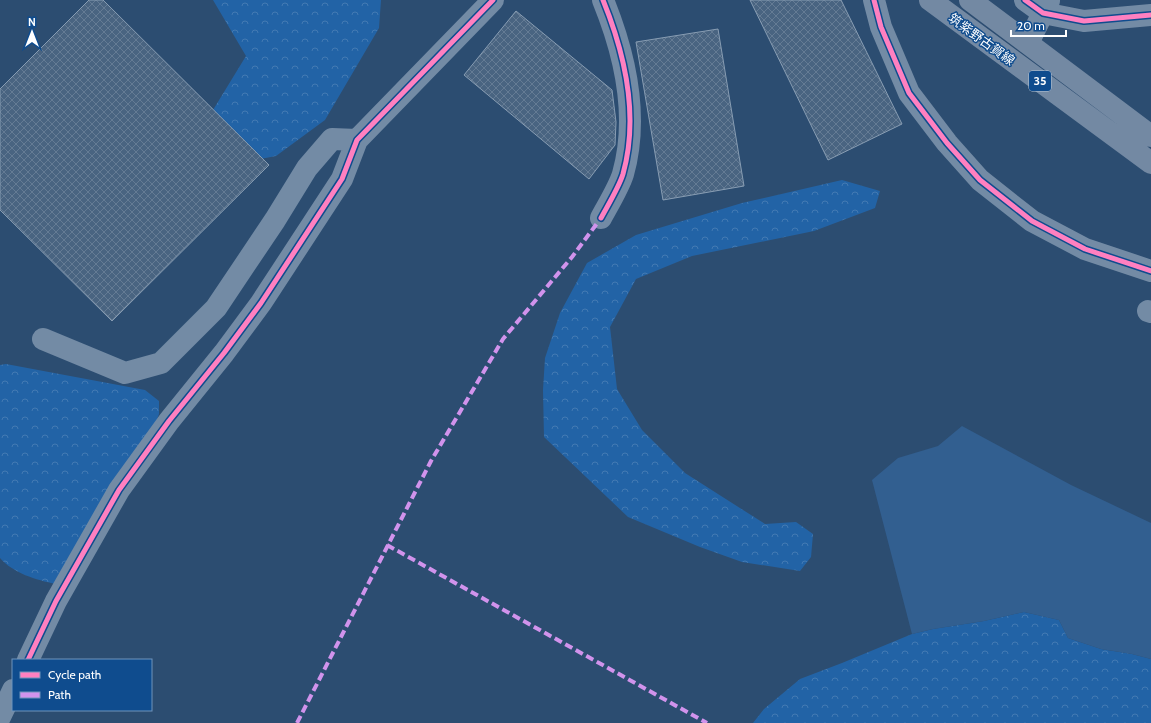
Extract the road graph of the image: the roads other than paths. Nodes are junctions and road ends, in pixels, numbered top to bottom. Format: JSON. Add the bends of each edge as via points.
{"nodes":[{"id":1,"x":493,"y":0,"type":"edge"},
{"id":2,"x":603,"y":0,"type":"edge"},
{"id":3,"x":874,"y":0,"type":"edge"},
{"id":4,"x":930,"y":0,"type":"edge"},
{"id":5,"x":970,"y":0,"type":"edge"},
{"id":6,"x":1025,"y":0,"type":"edge"},
{"id":7,"x":1046,"y":7,"type":"edge"},
{"id":8,"x":1151,"y":15,"type":"edge"},
{"id":9,"x":1028,"y":43,"type":"junction"},
{"id":10,"x":1151,"y":136,"type":"edge"},
{"id":11,"x":356,"y":140,"type":"junction"},
{"id":12,"x":1151,"y":162,"type":"edge"},
{"id":13,"x":601,"y":218,"type":"dead end"},
{"id":14,"x":1151,"y":271,"type":"edge"},
{"id":15,"x":43,"y":339,"type":"dead end"},
{"id":16,"x":28,"y":659,"type":"edge"},
{"id":17,"x":12,"y":692,"type":"edge"},
{"id":18,"x":0,"y":717,"type":"edge"}],
"edges":[{"from":1,"to":11,"type":"street"},
{"from":2,"to":13,"type":"street","via":[[627,75],[629,145],[623,175]]},
{"from":3,"to":14,"type":"street","via":[[881,27],[909,93],[947,143],[980,180],[1032,220],[1085,248]]},
{"from":4,"to":12,"type":"main road","name":"筑紫野古賀線","number":"35"},
{"from":5,"to":9,"type":"main road","name":"筑紫野古賀線","number":"35"},
{"from":6,"to":7,"type":"street"},
{"from":7,"to":8,"type":"street","via":[[1084,21]]},
{"from":7,"to":9,"type":"street"},
{"from":9,"to":10,"type":"main road","name":"筑紫野古賀線","number":"35"},
{"from":11,"to":15,"type":"street","via":[[332,139],[307,168],[216,308],[161,363],[125,373]]},
{"from":11,"to":16,"type":"street","via":[[342,179],[261,303],[119,490],[56,601]]},
{"from":17,"to":18,"type":"street"}]}
